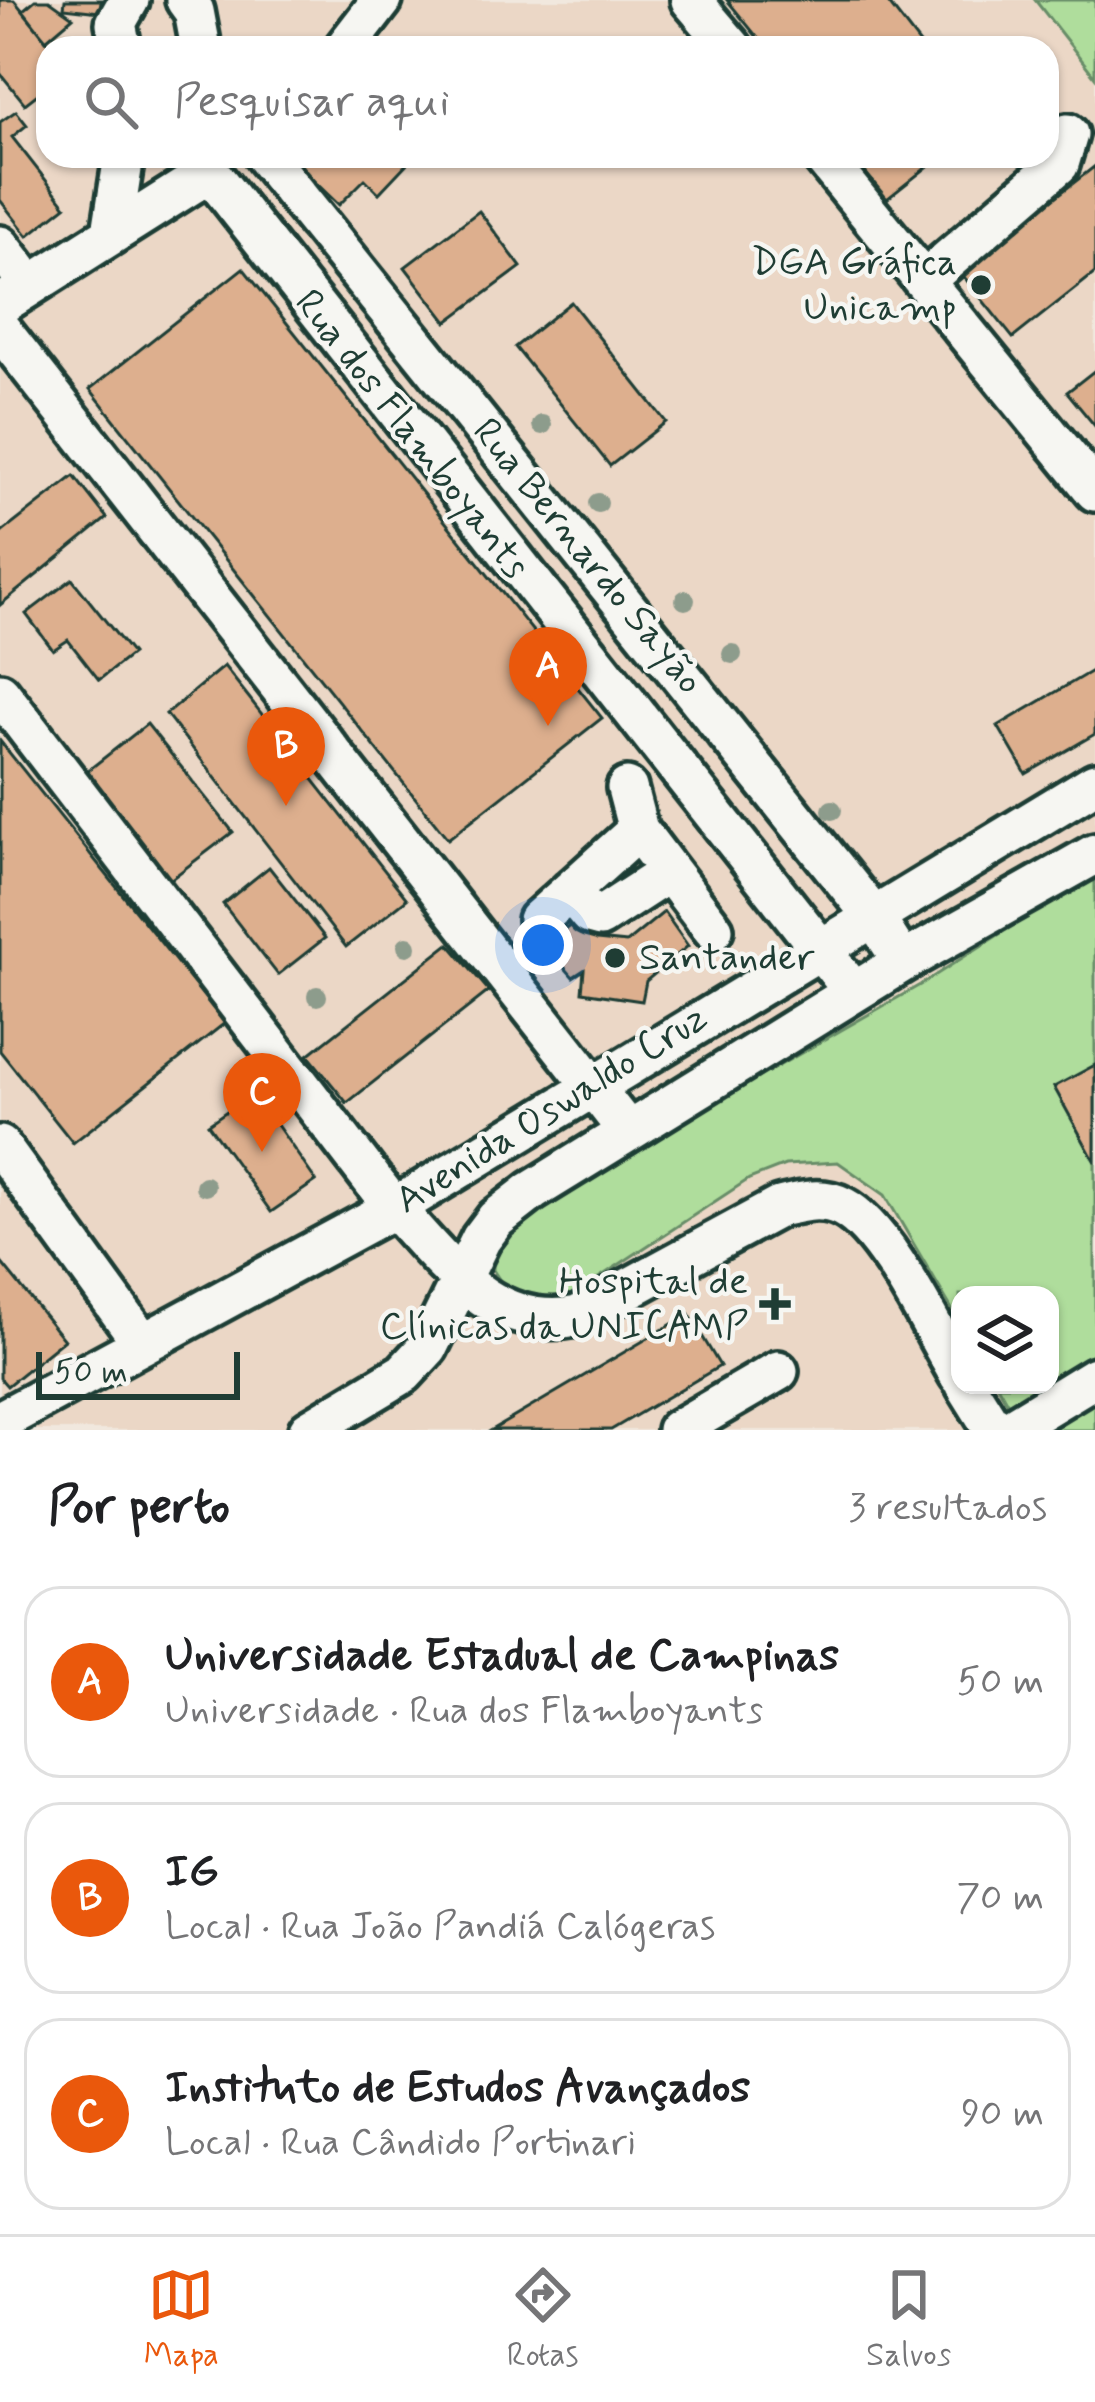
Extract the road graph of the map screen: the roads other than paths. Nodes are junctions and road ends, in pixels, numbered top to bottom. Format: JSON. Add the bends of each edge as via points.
{"nodes":[{"id":1,"x":129,"y":0,"type":"edge"},
{"id":2,"x":186,"y":0,"type":"edge"},
{"id":3,"x":382,"y":0,"type":"edge"},
{"id":4,"x":691,"y":0,"type":"edge"},
{"id":5,"x":119,"y":36,"type":"edge"},
{"id":6,"x":197,"y":36,"type":"edge"},
{"id":7,"x":354,"y":36,"type":"edge"},
{"id":8,"x":722,"y":36,"type":"edge"},
{"id":9,"x":1068,"y":134,"type":"dead end"},
{"id":10,"x":1059,"y":161,"type":"edge"},
{"id":11,"x":122,"y":168,"type":"edge"},
{"id":12,"x":198,"y":168,"type":"edge"},
{"id":13,"x":204,"y":168,"type":"edge"},
{"id":14,"x":276,"y":168,"type":"edge"},
{"id":15,"x":832,"y":168,"type":"edge"},
{"id":16,"x":1053,"y":168,"type":"edge"},
{"id":17,"x":112,"y":232,"type":"junction"},
{"id":18,"x":0,"y":246,"type":"edge"},
{"id":19,"x":925,"y":280,"type":"junction"},
{"id":20,"x":15,"y":295,"type":"edge"},
{"id":21,"x":0,"y":329,"type":"edge"},
{"id":22,"x":1095,"y":491,"type":"edge"},
{"id":23,"x":0,"y":693,"type":"edge"},
{"id":24,"x":1095,"y":782,"type":"edge"},
{"id":25,"x":627,"y":788,"type":"dead end"},
{"id":26,"x":638,"y":830,"type":"junction"},
{"id":27,"x":1095,"y":854,"type":"edge"},
{"id":28,"x":669,"y":872,"type":"junction"},
{"id":29,"x":570,"y":891,"type":"junction"},
{"id":30,"x":874,"y":917,"type":"junction"},
{"id":31,"x":538,"y":920,"type":"dead end"},
{"id":32,"x":713,"y":929,"type":"dead end"},
{"id":33,"x":819,"y":946,"type":"junction"},
{"id":34,"x":903,"y":962,"type":"junction"},
{"id":35,"x":854,"y":992,"type":"junction"},
{"id":36,"x":592,"y":1085,"type":"junction"},
{"id":37,"x":627,"y":1130,"type":"junction"},
{"id":38,"x":0,"y":1146,"type":"edge"},
{"id":39,"x":394,"y":1208,"type":"junction"},
{"id":40,"x":462,"y":1282,"type":"junction"},
{"id":41,"x":142,"y":1342,"type":"junction"},
{"id":42,"x":951,"y":1361,"type":"edge"},
{"id":43,"x":778,"y":1371,"type":"dead end"},
{"id":44,"x":1095,"y":1377,"type":"edge"},
{"id":45,"x":972,"y":1394,"type":"edge"},
{"id":46,"x":3,"y":1413,"type":"edge"},
{"id":47,"x":309,"y":1430,"type":"edge"},
{"id":48,"x":677,"y":1430,"type":"edge"},
{"id":49,"x":994,"y":1430,"type":"edge"},
{"id":50,"x":1008,"y":1430,"type":"edge"}],
"edges":[{"from":1,"to":5,"type":"street","via":[[116,22]]},
{"from":2,"to":6,"type":"street"},
{"from":3,"to":7,"type":"street"},
{"from":4,"to":8,"type":"street"},
{"from":9,"to":10,"type":"street"},
{"from":11,"to":17,"type":"street"},
{"from":12,"to":17,"type":"street"},
{"from":13,"to":33,"type":"street","name":"Rua dos Flamboyants"},
{"from":14,"to":30,"type":"street","name":"Rua Bernardo Sayão"},
{"from":15,"to":19,"type":"street"},
{"from":16,"to":19,"type":"street"},
{"from":17,"to":20,"type":"street"},
{"from":18,"to":20,"type":"street"},
{"from":19,"to":22,"type":"street"},
{"from":21,"to":36,"type":"street"},
{"from":23,"to":39,"type":"street"},
{"from":24,"to":30,"type":"street","name":"Avenida Oswaldo Cruz"},
{"from":25,"to":26,"type":"street"},
{"from":26,"to":28,"type":"street"},
{"from":26,"to":29,"type":"street"},
{"from":27,"to":34,"type":"street","name":"Avenida Oswaldo Cruz"},
{"from":28,"to":29,"type":"street","via":[[600,917]]},
{"from":28,"to":32,"type":"street"},
{"from":29,"to":31,"type":"street"},
{"from":30,"to":33,"type":"street","name":"Avenida Oswaldo Cruz"},
{"from":30,"to":34,"type":"street","name":"Rua Bernardo Sayão"},
{"from":33,"to":35,"type":"street","name":"Rua dos Flamboyants"},
{"from":33,"to":36,"type":"street","name":"Avenida Oswaldo Cruz"},
{"from":34,"to":35,"type":"street","name":"Avenida Oswaldo Cruz"},
{"from":35,"to":37,"type":"street","name":"Avenida Oswaldo Cruz"},
{"from":36,"to":37,"type":"street"},
{"from":36,"to":39,"type":"street","name":"Avenida Oswaldo Cruz"},
{"from":37,"to":40,"type":"street","name":"Avenida Oswaldo Cruz","via":[[496,1219]]},
{"from":38,"to":41,"type":"street"},
{"from":39,"to":40,"type":"street"},
{"from":39,"to":41,"type":"street","name":"Avenida Oswaldo Cruz"},
{"from":40,"to":42,"type":"street","via":[[521,1318],[578,1316],[779,1207],[809,1199],[841,1206],[868,1226]]},
{"from":40,"to":47,"type":"street","name":"Avenida Oswaldo Cruz","via":[[428,1347],[404,1373]]},
{"from":41,"to":46,"type":"street","name":"Avenida Oswaldo Cruz"},
{"from":43,"to":48,"type":"street"},
{"from":44,"to":50,"type":"street"},
{"from":45,"to":49,"type":"street"}]}
